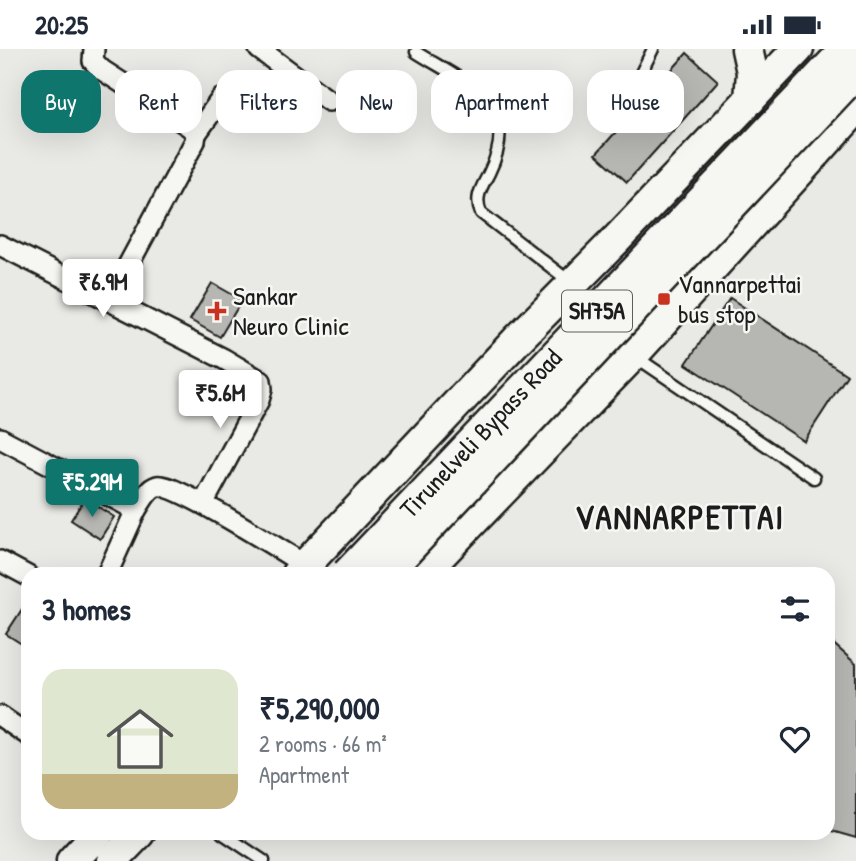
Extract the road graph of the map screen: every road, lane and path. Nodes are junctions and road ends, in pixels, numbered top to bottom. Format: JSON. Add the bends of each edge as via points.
{"nodes":[{"id":1,"x":94,"y":49,"type":"edge"},
{"id":2,"x":259,"y":49,"type":"edge"},
{"id":3,"x":653,"y":49,"type":"edge"},
{"id":4,"x":747,"y":49,"type":"edge"},
{"id":5,"x":798,"y":49,"type":"edge"},
{"id":6,"x":846,"y":49,"type":"edge"},
{"id":7,"x":416,"y":52,"type":"dead end"},
{"id":8,"x":642,"y":70,"type":"edge"},
{"id":9,"x":856,"y":73,"type":"edge"},
{"id":10,"x":750,"y":100,"type":"junction"},
{"id":11,"x":330,"y":101,"type":"dead end"},
{"id":12,"x":216,"y":106,"type":"edge"},
{"id":13,"x":856,"y":109,"type":"edge"},
{"id":14,"x":196,"y":134,"type":"junction"},
{"id":15,"x":827,"y":141,"type":"junction"},
{"id":16,"x":856,"y":147,"type":"edge"},
{"id":17,"x":670,"y":185,"type":"junction"},
{"id":18,"x":0,"y":244,"type":"edge"},
{"id":19,"x":732,"y":246,"type":"junction"},
{"id":20,"x":573,"y":284,"type":"junction"},
{"id":21,"x":110,"y":299,"type":"junction"},
{"id":22,"x":632,"y":355,"type":"junction"},
{"id":23,"x":0,"y":438,"type":"edge"},
{"id":24,"x":814,"y":478,"type":"dead end"},
{"id":25,"x":203,"y":504,"type":"junction"},
{"id":26,"x":136,"y":510,"type":"junction"},
{"id":27,"x":0,"y":561,"type":"edge"},
{"id":28,"x":110,"y":567,"type":"edge"},
{"id":29,"x":298,"y":567,"type":"edge"},
{"id":30,"x":303,"y":567,"type":"edge"},
{"id":31,"x":354,"y":567,"type":"edge"},
{"id":32,"x":391,"y":567,"type":"edge"},
{"id":33,"x":429,"y":567,"type":"edge"},
{"id":34,"x":21,"y":572,"type":"edge"},
{"id":35,"x":0,"y":716,"type":"edge"},
{"id":36,"x":21,"y":730,"type":"edge"},
{"id":37,"x":92,"y":840,"type":"edge"},
{"id":38,"x":232,"y":840,"type":"edge"},
{"id":39,"x":72,"y":861,"type":"edge"},
{"id":40,"x":264,"y":861,"type":"edge"}],
"edges":[{"from":1,"to":14,"type":"street","via":[[93,61],[102,70]]},
{"from":2,"to":11,"type":"street"},
{"from":3,"to":8,"type":"lane"},
{"from":4,"to":10,"type":"main road","via":[[752,72]]},
{"from":5,"to":10,"type":"main road"},
{"from":6,"to":31,"type":"main road","name":"Tirunelveli Bypass Road","number":"SH75A","bridge":true},
{"from":7,"to":20,"type":"lane","via":[[484,96],[496,111],[498,151],[478,194],[481,213]]},
{"from":9,"to":32,"type":"main road","name":"Tirunelveli Bypass Road","number":"SH75A","bridge":true},
{"from":10,"to":17,"type":"main road"},
{"from":12,"to":14,"type":"street"},
{"from":13,"to":15,"type":"main road"},
{"from":14,"to":21,"type":"street"},
{"from":15,"to":16,"type":"main road"},
{"from":15,"to":19,"type":"main road"},
{"from":17,"to":19,"type":"main road","via":[[662,214],[681,235],[703,254],[716,255]]},
{"from":17,"to":20,"type":"main road"},
{"from":18,"to":21,"type":"street"},
{"from":19,"to":22,"type":"main road"},
{"from":20,"to":30,"type":"main road"},
{"from":21,"to":25,"type":"street","via":[[261,381],[259,400]]},
{"from":22,"to":24,"type":"lane"},
{"from":22,"to":33,"type":"main road"},
{"from":23,"to":26,"type":"street"},
{"from":25,"to":26,"type":"street","via":[[158,486]]},
{"from":25,"to":29,"type":"street"},
{"from":26,"to":28,"type":"street"},
{"from":27,"to":34,"type":"street"},
{"from":35,"to":36,"type":"street"},
{"from":37,"to":39,"type":"main road"},
{"from":38,"to":40,"type":"lane"}]}
